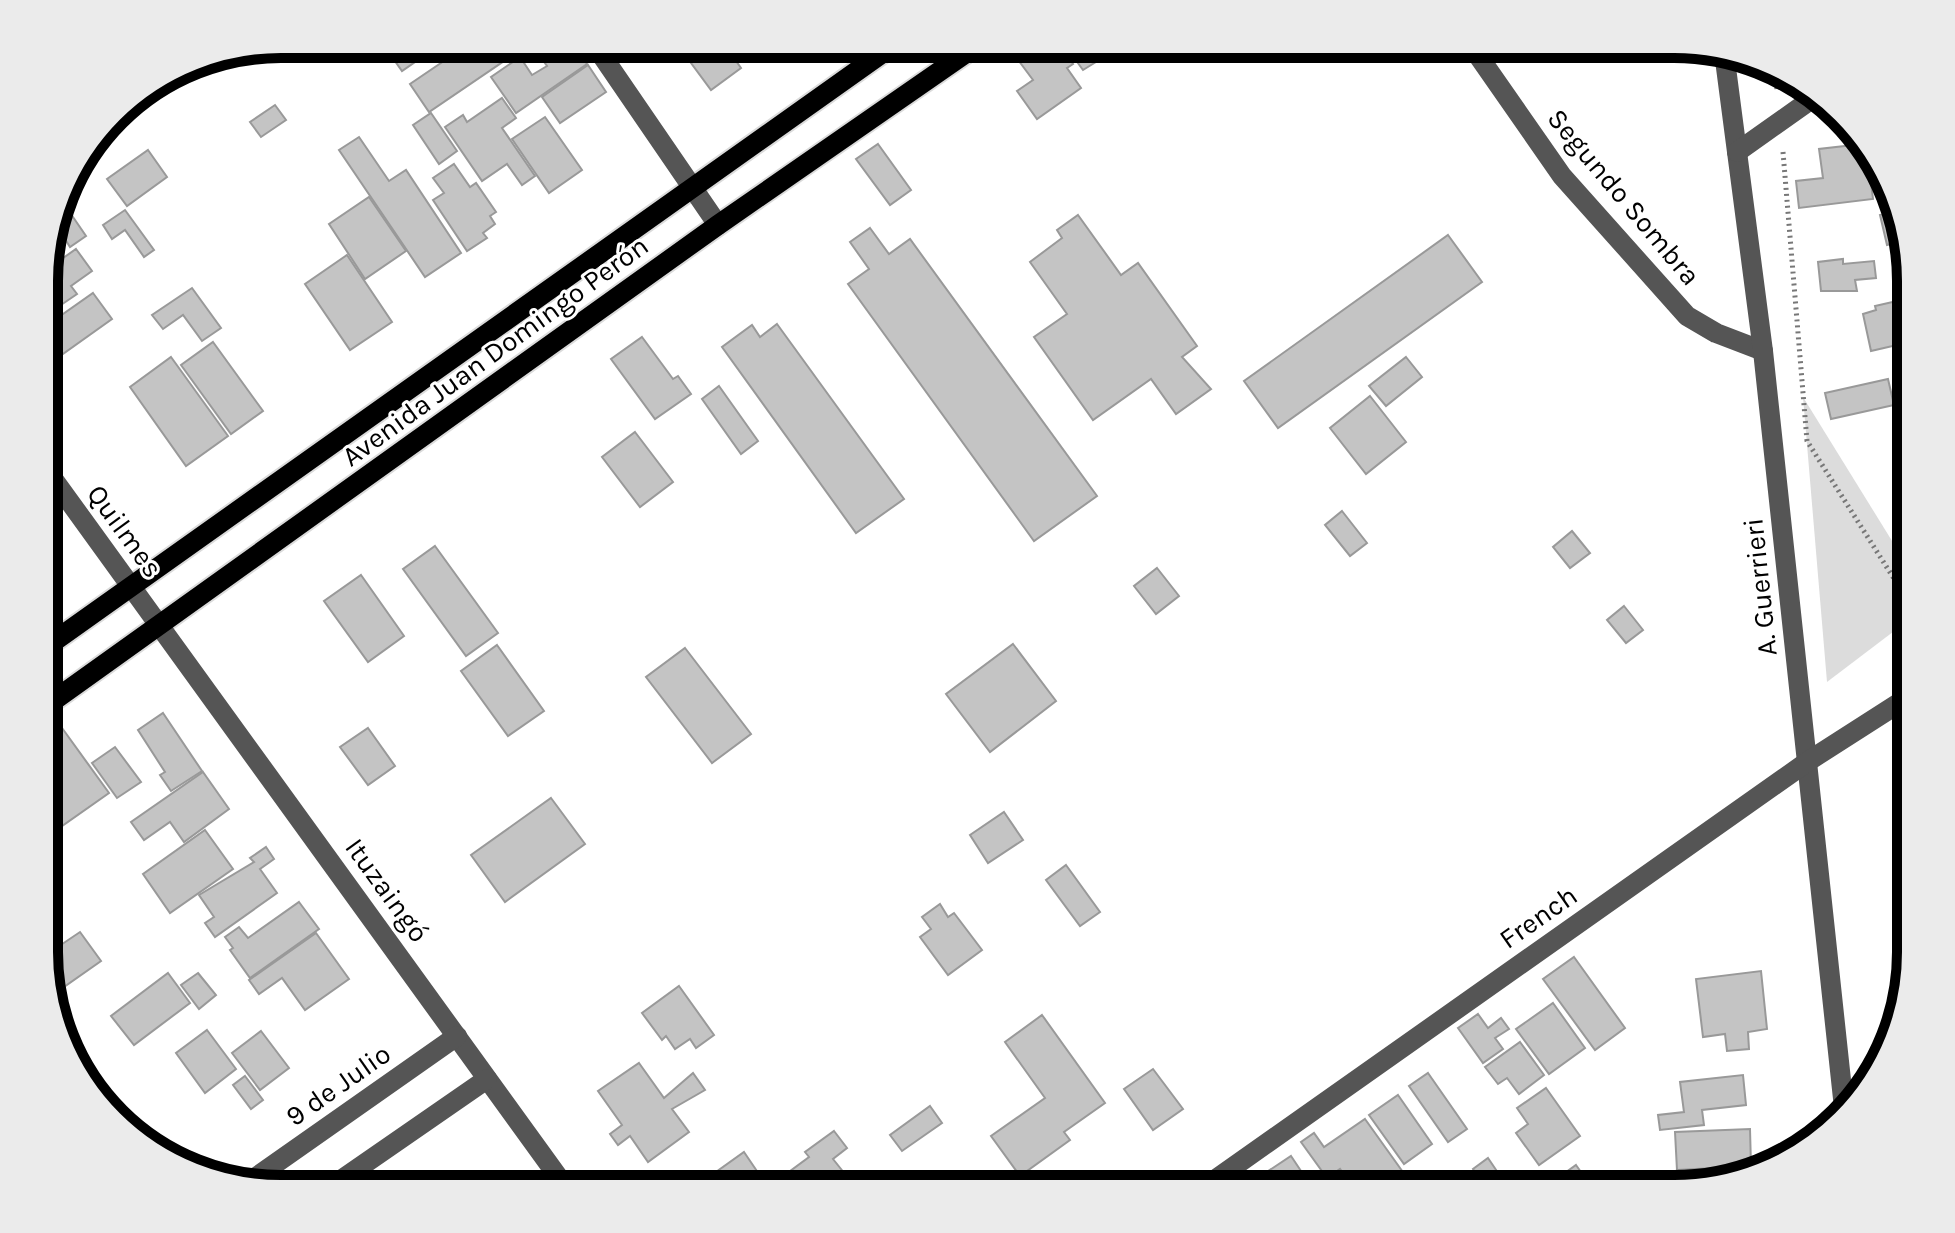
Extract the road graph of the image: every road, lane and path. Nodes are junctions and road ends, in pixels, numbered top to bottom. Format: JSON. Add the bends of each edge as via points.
{"nodes":[{"id":1,"x":603,"y":58,"type":"edge"},
{"id":2,"x":875,"y":58,"type":"edge"},
{"id":3,"x":959,"y":58,"type":"edge"},
{"id":4,"x":1480,"y":58,"type":"edge"},
{"id":5,"x":1726,"y":65,"type":"edge"},
{"id":6,"x":1777,"y":84,"type":"edge"},
{"id":7,"x":1807,"y":102,"type":"edge"},
{"id":8,"x":1780,"y":121,"type":"junction"},
{"id":9,"x":1737,"y":152,"type":"junction"},
{"id":10,"x":690,"y":187,"type":"junction"},
{"id":11,"x":718,"y":225,"type":"junction"},
{"id":12,"x":1763,"y":351,"type":"junction"},
{"id":13,"x":58,"y":486,"type":"edge"},
{"id":14,"x":1897,"y":583,"type":"edge"},
{"id":15,"x":130,"y":589,"type":"junction"},
{"id":16,"x":161,"y":625,"type":"junction"},
{"id":17,"x":58,"y":639,"type":"edge"},
{"id":18,"x":58,"y":698,"type":"edge"},
{"id":19,"x":1897,"y":704,"type":"edge"},
{"id":20,"x":1807,"y":762,"type":"junction"},
{"id":21,"x":457,"y":1036,"type":"junction"},
{"id":22,"x":487,"y":1079,"type":"junction"},
{"id":23,"x":1843,"y":1097,"type":"edge"},
{"id":24,"x":260,"y":1174,"type":"edge"},
{"id":25,"x":348,"y":1175,"type":"edge"},
{"id":26,"x":557,"y":1175,"type":"edge"},
{"id":27,"x":1222,"y":1175,"type":"edge"}],
"edges":[{"from":1,"to":10,"type":"street"},
{"from":2,"to":10,"type":"main road","name":"Avenida Juan Domingo Perón"},
{"from":3,"to":11,"type":"main road","name":"Avenida Juan Domingo Perón"},
{"from":4,"to":12,"type":"street","name":"Segundo Sombra","via":[[1562,176],[1687,316]]},
{"from":5,"to":9,"type":"street","name":"A. Guerrieri"},
{"from":6,"to":8,"type":"path"},
{"from":7,"to":8,"type":"street"},
{"from":8,"to":9,"type":"street"},
{"from":8,"to":14,"type":"path","via":[[1807,441]]},
{"from":9,"to":12,"type":"street","name":"A. Guerrieri"},
{"from":10,"to":11,"type":"street"},
{"from":10,"to":15,"type":"main road","name":"Avenida Juan Domingo Perón"},
{"from":11,"to":16,"type":"main road","name":"Avenida Juan Domingo Perón"},
{"from":12,"to":20,"type":"street","name":"A. Guerrieri"},
{"from":13,"to":15,"type":"street","name":"Quilmes"},
{"from":15,"to":16,"type":"street","name":"Quilmes"},
{"from":15,"to":17,"type":"main road","name":"Avenida Juan Domingo Perón"},
{"from":16,"to":18,"type":"main road","name":"Avenida Juan Domingo Perón"},
{"from":16,"to":21,"type":"street","name":"Ituzaingó"},
{"from":19,"to":20,"type":"street","name":"French"},
{"from":20,"to":23,"type":"street","name":"A. Guerrieri"},
{"from":20,"to":27,"type":"street","name":"French"},
{"from":21,"to":22,"type":"street","name":"Ituzaingó"},
{"from":21,"to":24,"type":"street","name":"9 de Julio"},
{"from":22,"to":25,"type":"street"},
{"from":22,"to":26,"type":"street","name":"Ituzaingó"}]}
